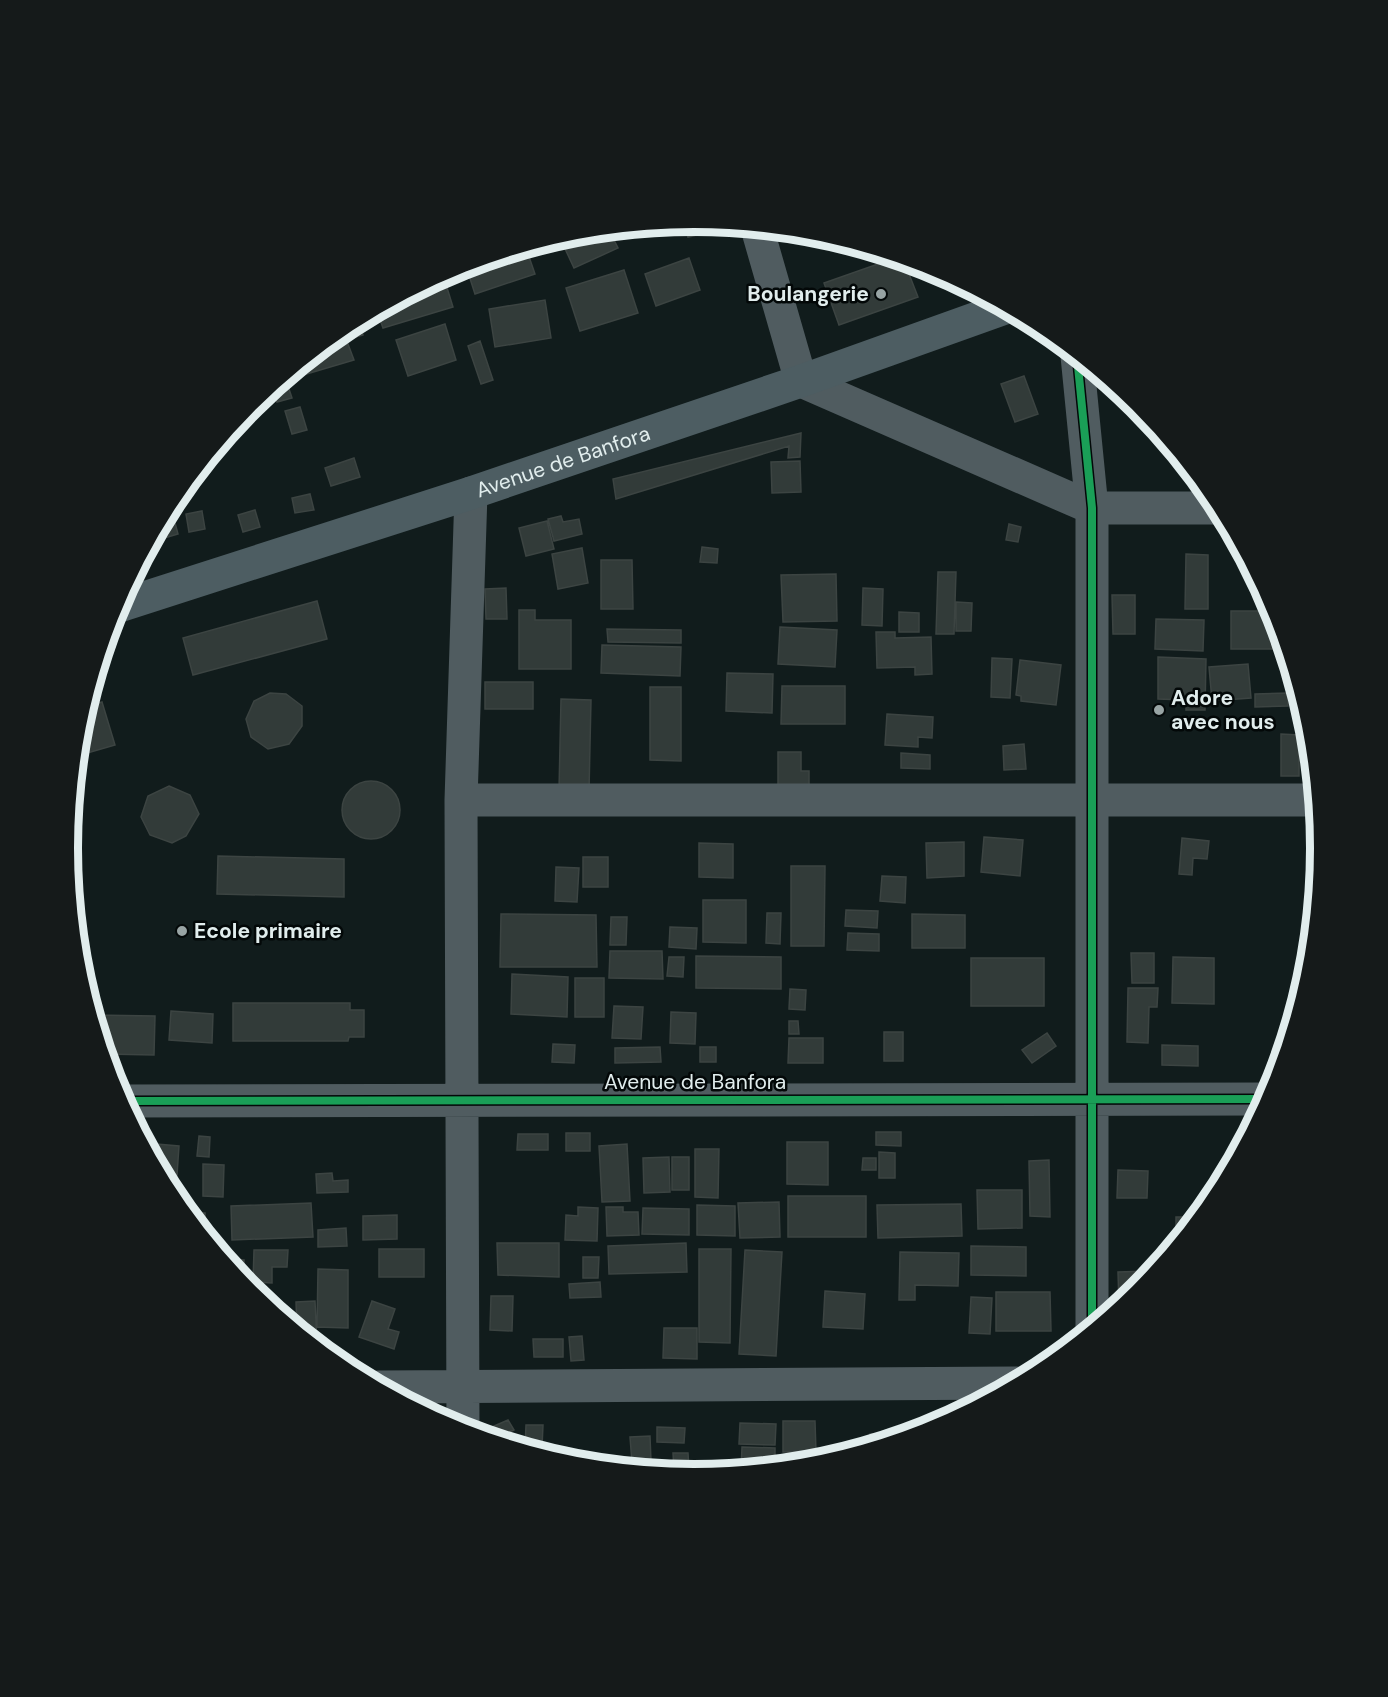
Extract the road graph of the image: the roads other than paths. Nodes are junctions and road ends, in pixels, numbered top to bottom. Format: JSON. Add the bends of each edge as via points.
{"nodes":[{"id":1,"x":759,"y":237,"type":"edge"},
{"id":2,"x":995,"y":311,"type":"edge"},
{"id":3,"x":1078,"y":367,"type":"edge"},
{"id":4,"x":801,"y":381,"type":"junction"},
{"id":5,"x":471,"y":493,"type":"junction"},
{"id":6,"x":1092,"y":508,"type":"junction"},
{"id":7,"x":1207,"y":508,"type":"edge"},
{"id":8,"x":130,"y":603,"type":"edge"},
{"id":9,"x":461,"y":800,"type":"junction"},
{"id":10,"x":1092,"y":800,"type":"junction"},
{"id":11,"x":1308,"y":800,"type":"edge"},
{"id":12,"x":1092,"y":1099,"type":"junction"},
{"id":13,"x":1256,"y":1099,"type":"edge"},
{"id":14,"x":462,"y":1100,"type":"junction"},
{"id":15,"x":133,"y":1101,"type":"edge"},
{"id":16,"x":1092,"y":1318,"type":"edge"},
{"id":17,"x":1000,"y":1383,"type":"edge"},
{"id":18,"x":464,"y":1386,"type":"junction"},
{"id":19,"x":395,"y":1387,"type":"edge"},
{"id":20,"x":463,"y":1420,"type":"edge"}],
"edges":[{"from":1,"to":4,"type":"street"},
{"from":2,"to":4,"type":"main road","name":"Avenue de Banfora"},
{"from":3,"to":6,"type":"street"},
{"from":4,"to":5,"type":"main road","name":"Avenue de Banfora"},
{"from":4,"to":6,"type":"street"},
{"from":5,"to":8,"type":"main road","name":"Avenue de Banfora"},
{"from":5,"to":9,"type":"street"},
{"from":6,"to":7,"type":"street"},
{"from":6,"to":10,"type":"street"},
{"from":9,"to":10,"type":"street"},
{"from":9,"to":14,"type":"street"},
{"from":10,"to":11,"type":"street"},
{"from":10,"to":12,"type":"street"},
{"from":12,"to":13,"type":"street","name":"Avenue de Banfora"},
{"from":12,"to":14,"type":"street","name":"Avenue de Banfora"},
{"from":12,"to":16,"type":"street"},
{"from":14,"to":15,"type":"street","name":"Avenue de Banfora"},
{"from":14,"to":18,"type":"street"},
{"from":17,"to":18,"type":"street"},
{"from":18,"to":19,"type":"street"},
{"from":18,"to":20,"type":"street"}]}
